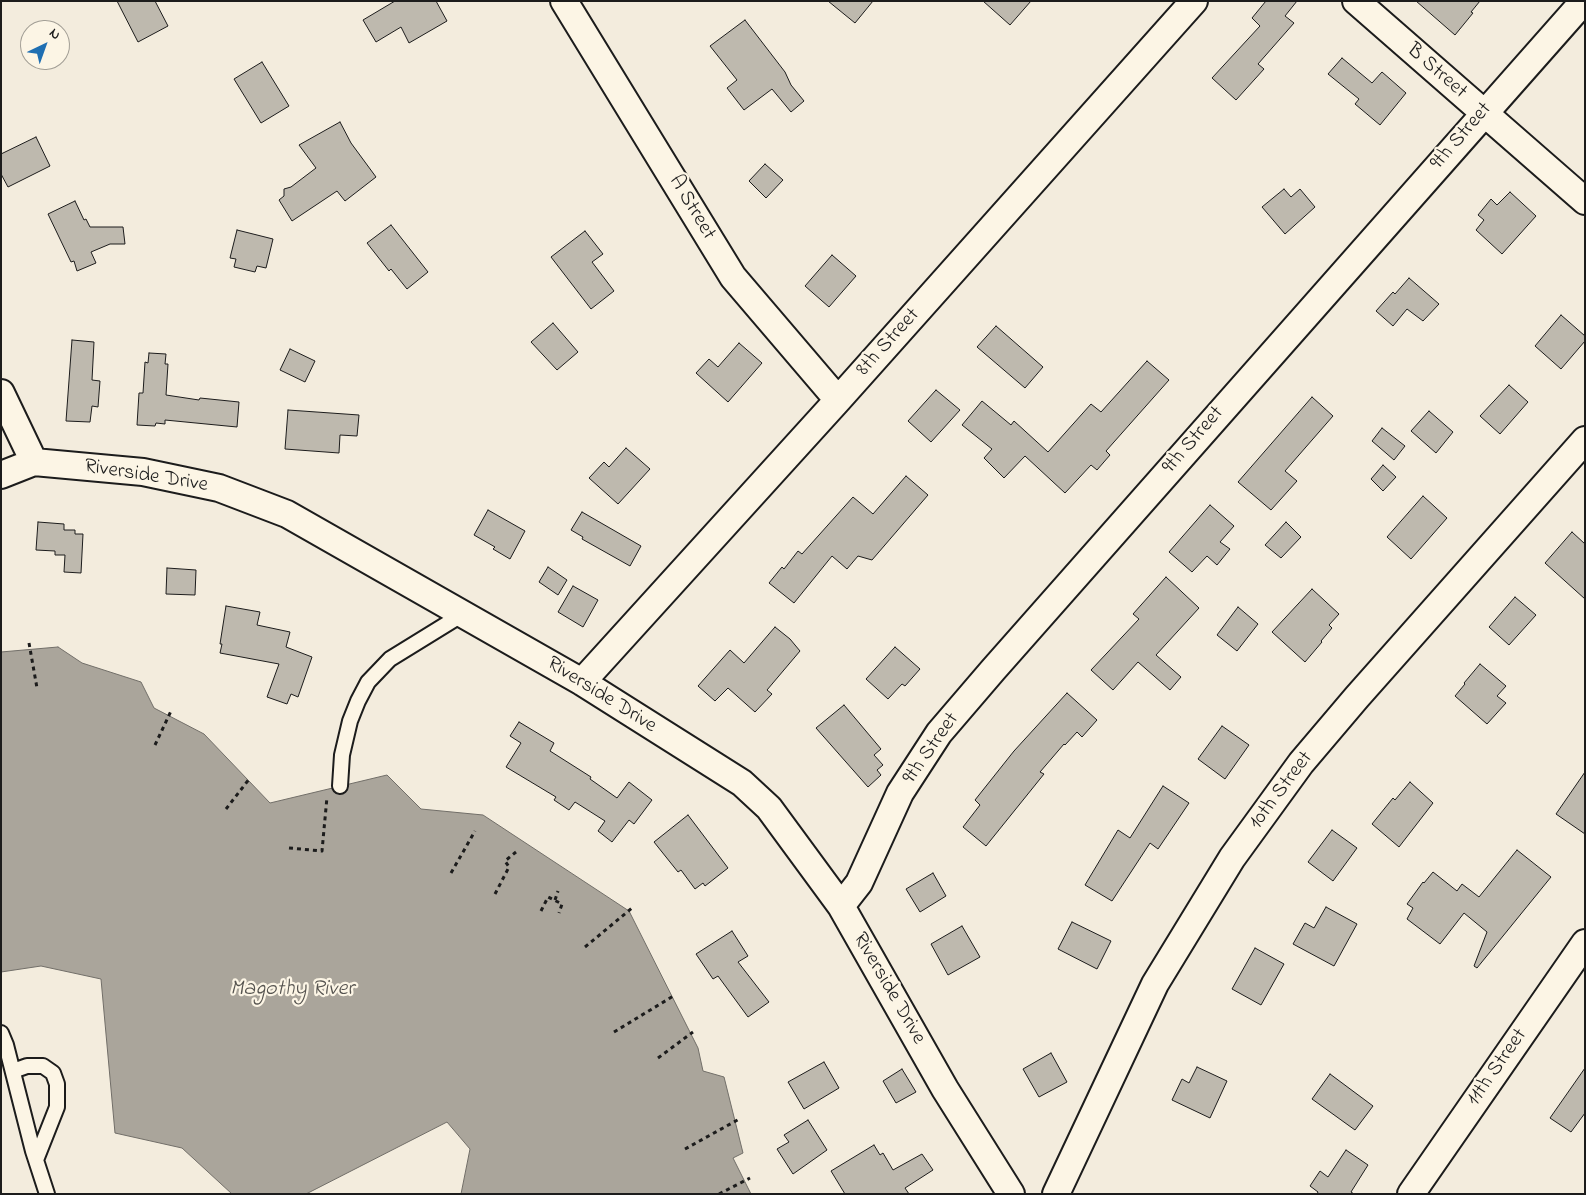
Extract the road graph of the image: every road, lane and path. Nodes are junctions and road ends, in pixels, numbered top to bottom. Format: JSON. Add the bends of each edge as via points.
{"nodes":[{"id":1,"x":564,"y":1,"type":"edge"},
{"id":2,"x":1194,"y":1,"type":"edge"},
{"id":3,"x":1356,"y":1,"type":"edge"},
{"id":4,"x":1584,"y":1,"type":"edge"},
{"id":5,"x":1484,"y":113,"type":"junction"},
{"id":6,"x":1585,"y":201,"type":"edge"},
{"id":7,"x":1,"y":393,"type":"edge"},
{"id":8,"x":838,"y":400,"type":"junction"},
{"id":9,"x":1585,"y":440,"type":"edge"},
{"id":10,"x":34,"y":462,"type":"junction"},
{"id":11,"x":1,"y":475,"type":"edge"},
{"id":12,"x":463,"y":614,"type":"junction"},
{"id":13,"x":29,"y":643,"type":"dead end"},
{"id":14,"x":582,"y":682,"type":"junction"},
{"id":15,"x":37,"y":688,"type":"dead end"},
{"id":16,"x":170,"y":711,"type":"dead end"},
{"id":17,"x":155,"y":744,"type":"dead end"},
{"id":18,"x":250,"y":778,"type":"dead end"},
{"id":19,"x":334,"y":790,"type":"joint"},
{"id":20,"x":226,"y":809,"type":"dead end"},
{"id":21,"x":475,"y":831,"type":"dead end"},
{"id":22,"x":289,"y":848,"type":"dead end"},
{"id":23,"x":516,"y":852,"type":"dead end"},
{"id":24,"x":450,"y":873,"type":"dead end"},
{"id":25,"x":558,"y":891,"type":"dead end"},
{"id":26,"x":495,"y":894,"type":"dead end"},
{"id":27,"x":555,"y":900,"type":"junction"},
{"id":28,"x":841,"y":906,"type":"junction"},
{"id":29,"x":632,"y":908,"type":"dead end"},
{"id":30,"x":541,"y":911,"type":"dead end"},
{"id":31,"x":559,"y":913,"type":"dead end"},
{"id":32,"x":1585,"y":944,"type":"edge"},
{"id":33,"x":585,"y":948,"type":"dead end"},
{"id":34,"x":675,"y":995,"type":"dead end"},
{"id":35,"x":614,"y":1032,"type":"dead end"},
{"id":36,"x":693,"y":1032,"type":"dead end"},
{"id":37,"x":1,"y":1033,"type":"edge"},
{"id":38,"x":658,"y":1058,"type":"dead end"},
{"id":39,"x":12,"y":1071,"type":"junction"},
{"id":40,"x":741,"y":1118,"type":"dead end"},
{"id":41,"x":685,"y":1149,"type":"dead end"},
{"id":42,"x":36,"y":1160,"type":"junction"},
{"id":43,"x":750,"y":1178,"type":"dead end"},
{"id":44,"x":47,"y":1194,"type":"edge"},
{"id":45,"x":719,"y":1194,"type":"edge"},
{"id":46,"x":1011,"y":1194,"type":"edge"},
{"id":47,"x":1056,"y":1194,"type":"edge"},
{"id":48,"x":1412,"y":1194,"type":"edge"}],
"edges":[{"from":1,"to":8,"type":"street","name":"A Street","via":[[733,277]]},
{"from":2,"to":8,"type":"street","name":"8th Street"},
{"from":3,"to":5,"type":"street","name":"B Street"},
{"from":4,"to":5,"type":"street","name":"9th Street"},
{"from":5,"to":6,"type":"street","name":"B Street"},
{"from":5,"to":28,"type":"street","name":"9th Street","via":[[939,734],[900,793],[859,883]]},
{"from":7,"to":10,"type":"street"},
{"from":8,"to":14,"type":"street","name":"8th Street"},
{"from":9,"to":47,"type":"street","name":"10th Street","via":[[1301,763],[1232,858],[1155,984]]},
{"from":10,"to":11,"type":"street","name":"Riverside Drive"},
{"from":10,"to":12,"type":"street","name":"Riverside Drive","via":[[143,472],[219,488],[287,514]]},
{"from":12,"to":14,"type":"street","name":"Riverside Drive"},
{"from":12,"to":19,"type":"lane","via":[[390,659],[368,682],[350,721]]},
{"from":13,"to":15,"type":"path"},
{"from":14,"to":28,"type":"street","name":"Riverside Drive","via":[[742,783],[769,808]]},
{"from":16,"to":17,"type":"path"},
{"from":18,"to":20,"type":"path"},
{"from":19,"to":22,"type":"path","via":[[322,851]]},
{"from":21,"to":24,"type":"path"},
{"from":23,"to":26,"type":"path","via":[[505,861],[509,866]]},
{"from":25,"to":27,"type":"path"},
{"from":27,"to":30,"type":"path","via":[[548,897]]},
{"from":27,"to":31,"type":"path","via":[[562,904]]},
{"from":28,"to":46,"type":"street","name":"Riverside Drive","via":[[945,1089]]},
{"from":29,"to":33,"type":"path"},
{"from":32,"to":48,"type":"street","name":"11th Street"},
{"from":34,"to":35,"type":"path"},
{"from":36,"to":38,"type":"path"},
{"from":37,"to":39,"type":"lane"},
{"from":39,"to":42,"type":"lane"},
{"from":39,"to":42,"type":"lane","via":[[43,1066],[53,1073],[57,1084],[57,1107]]},
{"from":40,"to":41,"type":"path"},
{"from":42,"to":44,"type":"lane"},
{"from":43,"to":45,"type":"path"}]}
